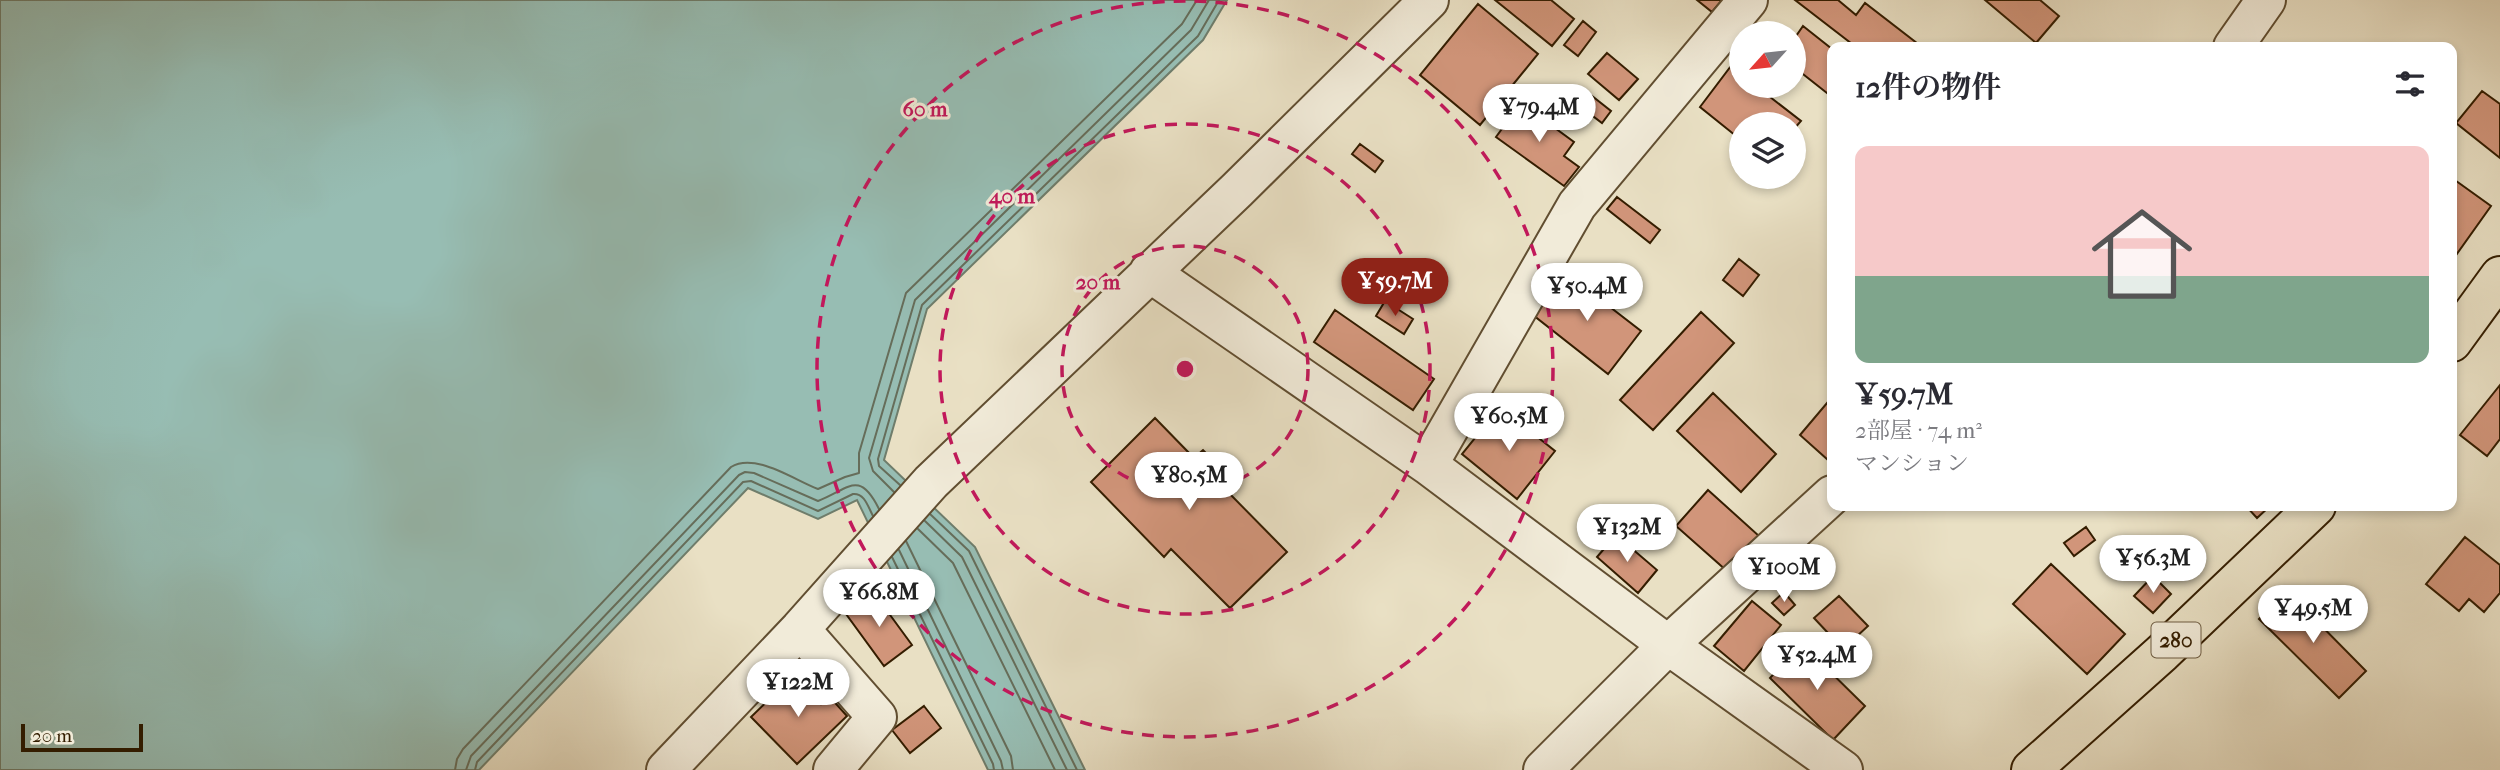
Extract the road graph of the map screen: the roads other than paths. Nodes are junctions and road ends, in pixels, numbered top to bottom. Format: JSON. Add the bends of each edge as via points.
{"nodes":[{"id":1,"x":1429,"y":0,"type":"edge"},
{"id":2,"x":1748,"y":0,"type":"edge"},
{"id":3,"x":2266,"y":0,"type":"edge"},
{"id":4,"x":2237,"y":42,"type":"edge"},
{"id":5,"x":1149,"y":272,"type":"junction"},
{"id":6,"x":2500,"y":276,"type":"edge"},
{"id":7,"x":2457,"y":335,"type":"edge"},
{"id":8,"x":1428,"y":465,"type":"junction"},
{"id":9,"x":1827,"y":500,"type":"edge"},
{"id":10,"x":2311,"y":511,"type":"edge"},
{"id":11,"x":800,"y":629,"type":"junction"},
{"id":12,"x":1668,"y":645,"type":"junction"},
{"id":13,"x":666,"y":770,"type":"edge"},
{"id":14,"x":833,"y":770,"type":"edge"},
{"id":15,"x":1543,"y":770,"type":"edge"},
{"id":16,"x":1843,"y":770,"type":"edge"},
{"id":17,"x":2031,"y":770,"type":"edge"}],
"edges":[{"from":1,"to":5,"type":"street"},
{"from":2,"to":8,"type":"street","via":[[1577,205]]},
{"from":3,"to":4,"type":"street"},
{"from":5,"to":8,"type":"street"},
{"from":5,"to":11,"type":"street","via":[[930,482]]},
{"from":6,"to":7,"type":"highway"},
{"from":8,"to":12,"type":"street"},
{"from":9,"to":12,"type":"street"},
{"from":10,"to":17,"type":"highway","number":"280"},
{"from":11,"to":13,"type":"street"},
{"from":11,"to":14,"type":"street","via":[[877,717]]},
{"from":12,"to":15,"type":"street"},
{"from":12,"to":16,"type":"street"}]}
